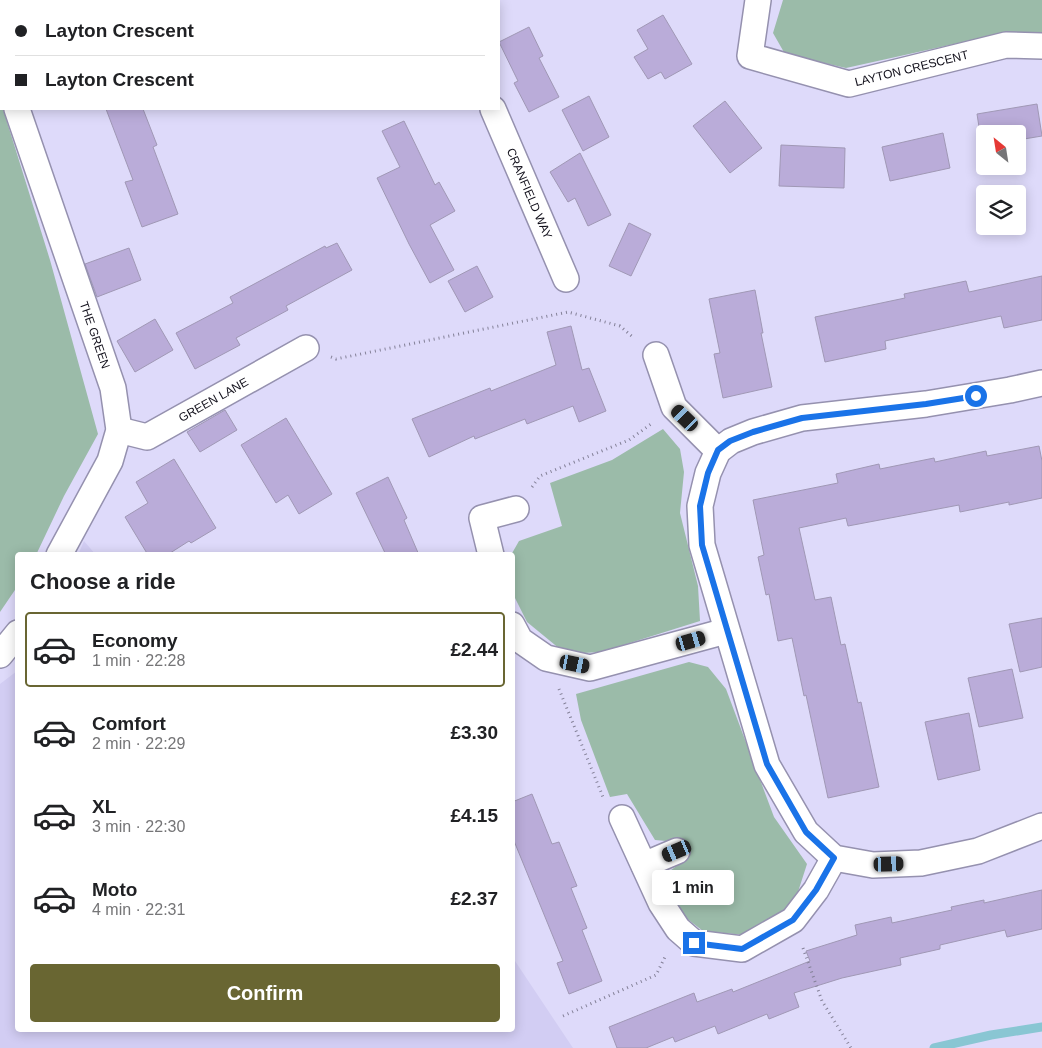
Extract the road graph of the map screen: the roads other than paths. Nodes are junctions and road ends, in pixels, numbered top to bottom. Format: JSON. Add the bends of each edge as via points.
{"nodes":[{"id":1,"x":758,"y":0,"type":"edge"},
{"id":2,"x":1042,"y":46,"type":"edge"},
{"id":3,"x":17,"y":110,"type":"edge"},
{"id":4,"x":493,"y":110,"type":"edge"},
{"id":5,"x":566,"y":278,"type":"dead end"},
{"id":6,"x":306,"y":348,"type":"road end"},
{"id":7,"x":656,"y":355,"type":"road end"},
{"id":8,"x":1042,"y":383,"type":"edge"},
{"id":9,"x":119,"y":430,"type":"junction"},
{"id":10,"x":718,"y":450,"type":"junction"},
{"id":11,"x":516,"y":509,"type":"road end"},
{"id":12,"x":61,"y":552,"type":"edge"},
{"id":13,"x":490,"y":552,"type":"edge"},
{"id":14,"x":515,"y":631,"type":"edge"},
{"id":15,"x":726,"y":632,"type":"junction"},
{"id":16,"x":15,"y":638,"type":"edge"},
{"id":17,"x":0,"y":655,"type":"edge"},
{"id":18,"x":622,"y":818,"type":"road end"},
{"id":19,"x":1042,"y":826,"type":"edge"},
{"id":20,"x":677,"y":851,"type":"dead end"},
{"id":21,"x":834,"y":858,"type":"junction"},
{"id":22,"x":644,"y":865,"type":"junction"}],
"edges":[{"from":1,"to":2,"type":"street","name":"LAYTON CRESCENT","via":[[750,56],[849,84],[1006,45]]},
{"from":3,"to":9,"type":"street","name":"THE GREEN","via":[[112,388]]},
{"from":4,"to":5,"type":"street","name":"CRANFIELD WAY"},
{"from":6,"to":9,"type":"street","name":"GREEN LANE","via":[[147,437]]},
{"from":7,"to":10,"type":"street","via":[[674,408]]},
{"from":8,"to":10,"type":"street","via":[[926,404],[802,418],[753,432],[730,441]]},
{"from":9,"to":12,"type":"street","name":"THE GREEN","via":[[110,461]]},
{"from":10,"to":15,"type":"street","via":[[700,506],[702,545]]},
{"from":11,"to":13,"type":"street","via":[[482,518]]},
{"from":14,"to":15,"type":"street","via":[[520,640],[546,658],[590,668]]},
{"from":15,"to":21,"type":"street","via":[[767,764],[806,832]]},
{"from":16,"to":17,"type":"street"},
{"from":18,"to":22,"type":"street"},
{"from":19,"to":21,"type":"street","via":[[978,852],[921,863],[873,865]]},
{"from":20,"to":22,"type":"street"},
{"from":21,"to":22,"type":"street","via":[[816,890],[793,920],[742,949],[694,943],[678,929],[661,903]]}]}
